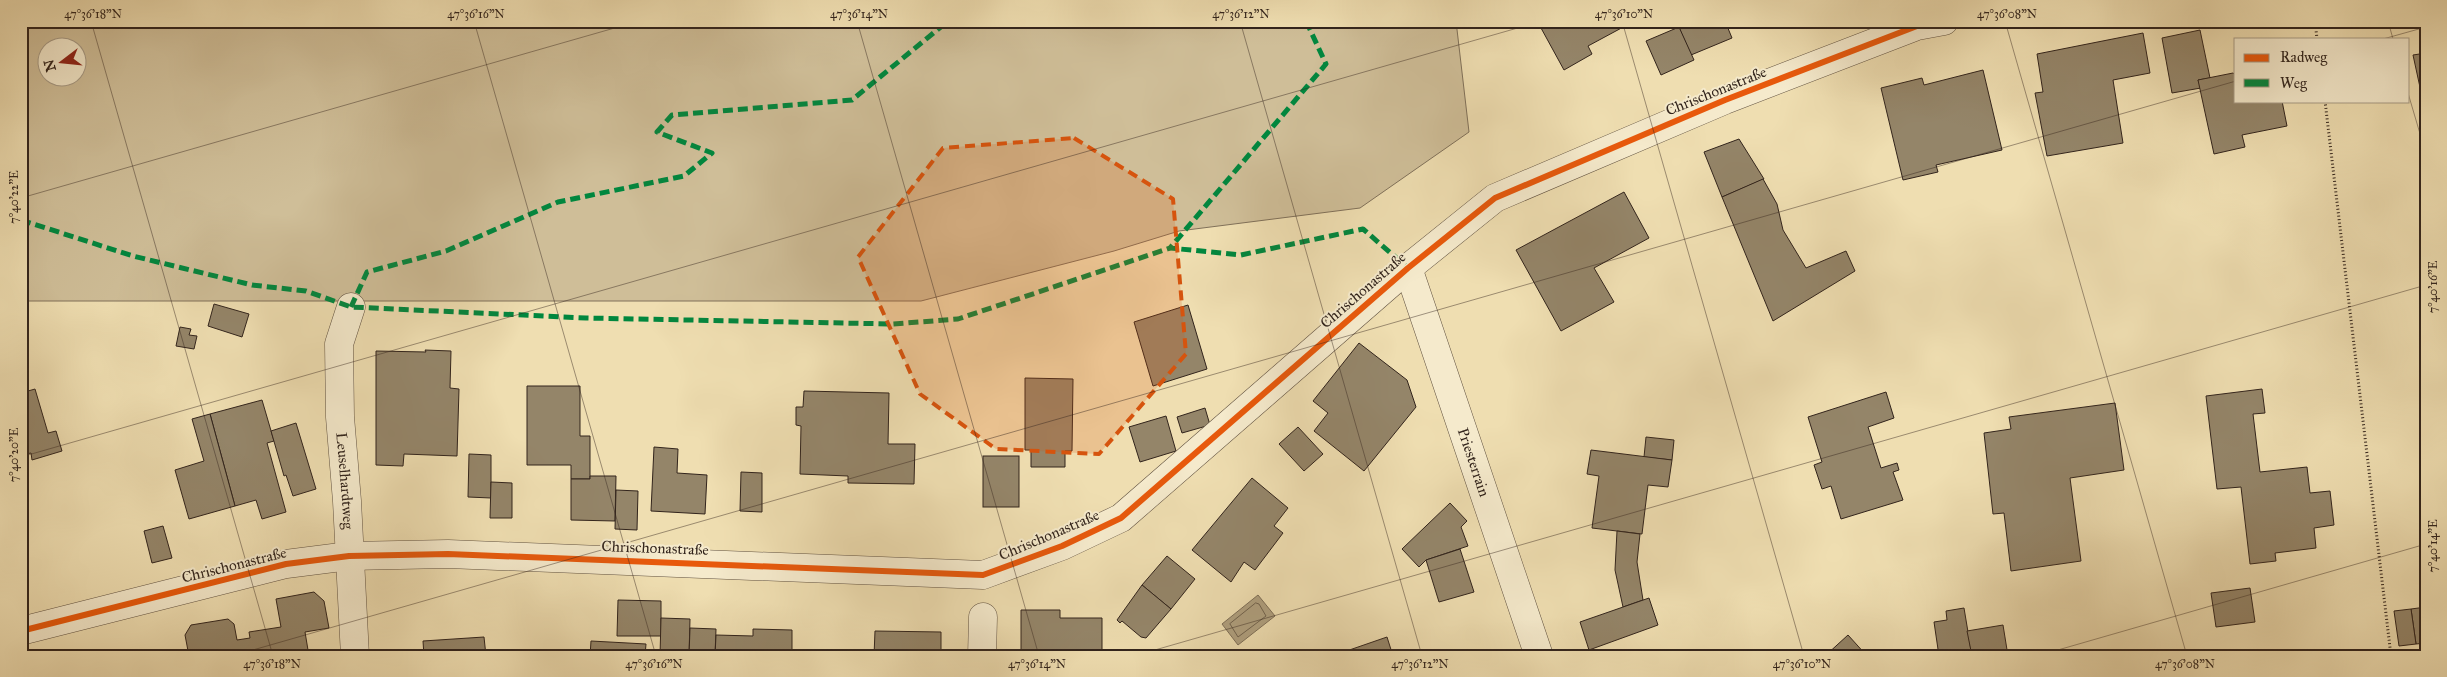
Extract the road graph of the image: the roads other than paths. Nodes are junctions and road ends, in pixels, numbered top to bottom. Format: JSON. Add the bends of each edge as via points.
{"nodes":[{"id":1,"x":1944,"y":21,"type":"edge"},
{"id":2,"x":1408,"y":268,"type":"junction"},
{"id":3,"x":351,"y":307,"type":"dead end"},
{"id":4,"x":349,"y":556,"type":"junction"},
{"id":5,"x":983,"y":595,"type":"junction"},
{"id":6,"x":21,"y":631,"type":"edge"},
{"id":7,"x":355,"y":656,"type":"edge"},
{"id":8,"x":982,"y":656,"type":"edge"},
{"id":9,"x":1538,"y":656,"type":"edge"}],
"edges":[{"from":1,"to":2,"type":"street","name":"Chrischonastraße","via":[[1917,26],[1725,100],[1495,198]]},
{"from":2,"to":5,"type":"street","name":"Chrischonastraße","via":[[1121,518],[1062,546]]},
{"from":2,"to":9,"type":"street","name":"Priesterrain"},
{"from":3,"to":4,"type":"street","name":"Leuselhardtweg","via":[[339,344]]},
{"from":4,"to":5,"type":"street","name":"Chrischonastraße","via":[[448,554]]},
{"from":4,"to":6,"type":"street","name":"Chrischonastraße","via":[[286,564]]},
{"from":4,"to":7,"type":"street","name":"Leuselhardtweg"},
{"from":5,"to":8,"type":"street"}]}
